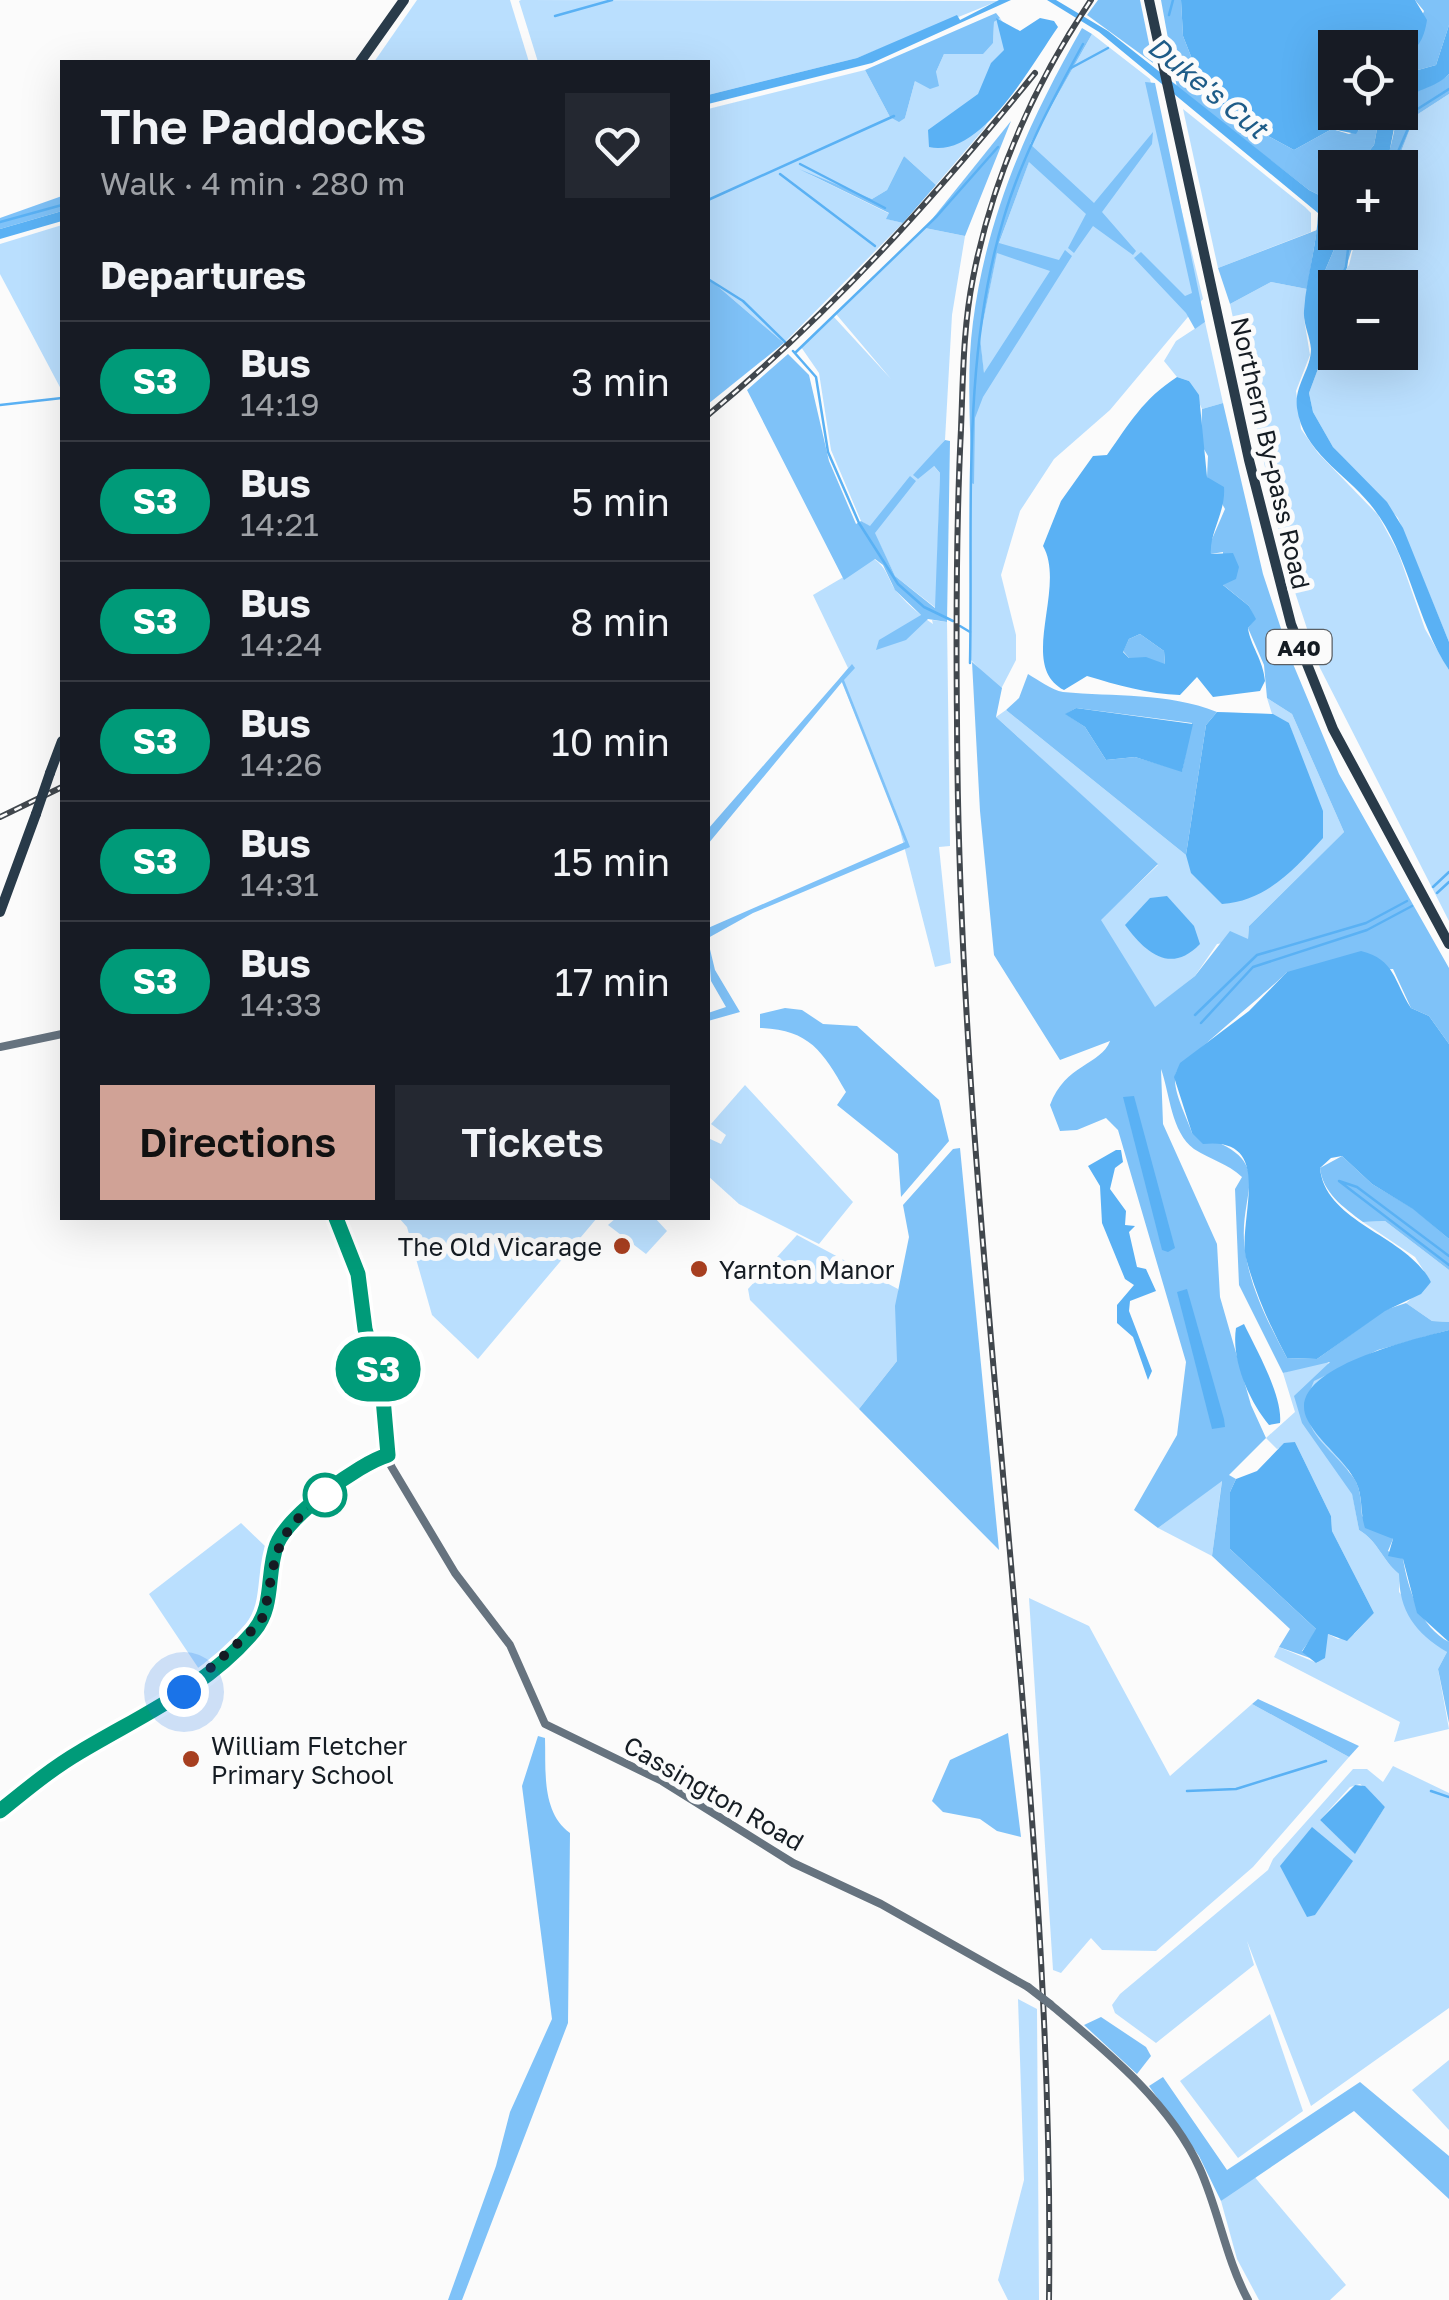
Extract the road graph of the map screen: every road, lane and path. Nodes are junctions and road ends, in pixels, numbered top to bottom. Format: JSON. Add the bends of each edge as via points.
{"nodes":[{"id":1,"x":404,"y":0,"type":"edge"},
{"id":2,"x":1150,"y":0,"type":"edge"},
{"id":3,"x":361,"y":60,"type":"edge"},
{"id":4,"x":60,"y":746,"type":"edge"},
{"id":5,"x":0,"y":912,"type":"edge"},
{"id":6,"x":1449,"y":944,"type":"edge"},
{"id":7,"x":60,"y":1034,"type":"edge"},
{"id":8,"x":0,"y":1047,"type":"edge"},
{"id":9,"x":337,"y":1220,"type":"edge"},
{"id":10,"x":388,"y":1455,"type":"junction"},
{"id":11,"x":0,"y":1811,"type":"edge"},
{"id":12,"x":1248,"y":2300,"type":"edge"}],
"edges":[{"from":1,"to":3,"type":"highway"},
{"from":2,"to":6,"type":"highway","name":"Northern By-pass Road","number":"A40","via":[[1291,624],[1333,729]]},
{"from":4,"to":5,"type":"highway","bridge":true},
{"from":7,"to":8,"type":"street"},
{"from":9,"to":10,"type":"street","name":"Cassington Road","via":[[358,1274],[382,1387]]},
{"from":10,"to":11,"type":"street","via":[[348,1476],[285,1531],[264,1615],[247,1638],[163,1707],[79,1752]]},
{"from":10,"to":12,"type":"street","name":"Cassington Road","bridge":true,"via":[[456,1574],[510,1645],[545,1724],[662,1781],[793,1863],[881,1904],[1050,2004],[1143,2090],[1184,2140]]}]}
